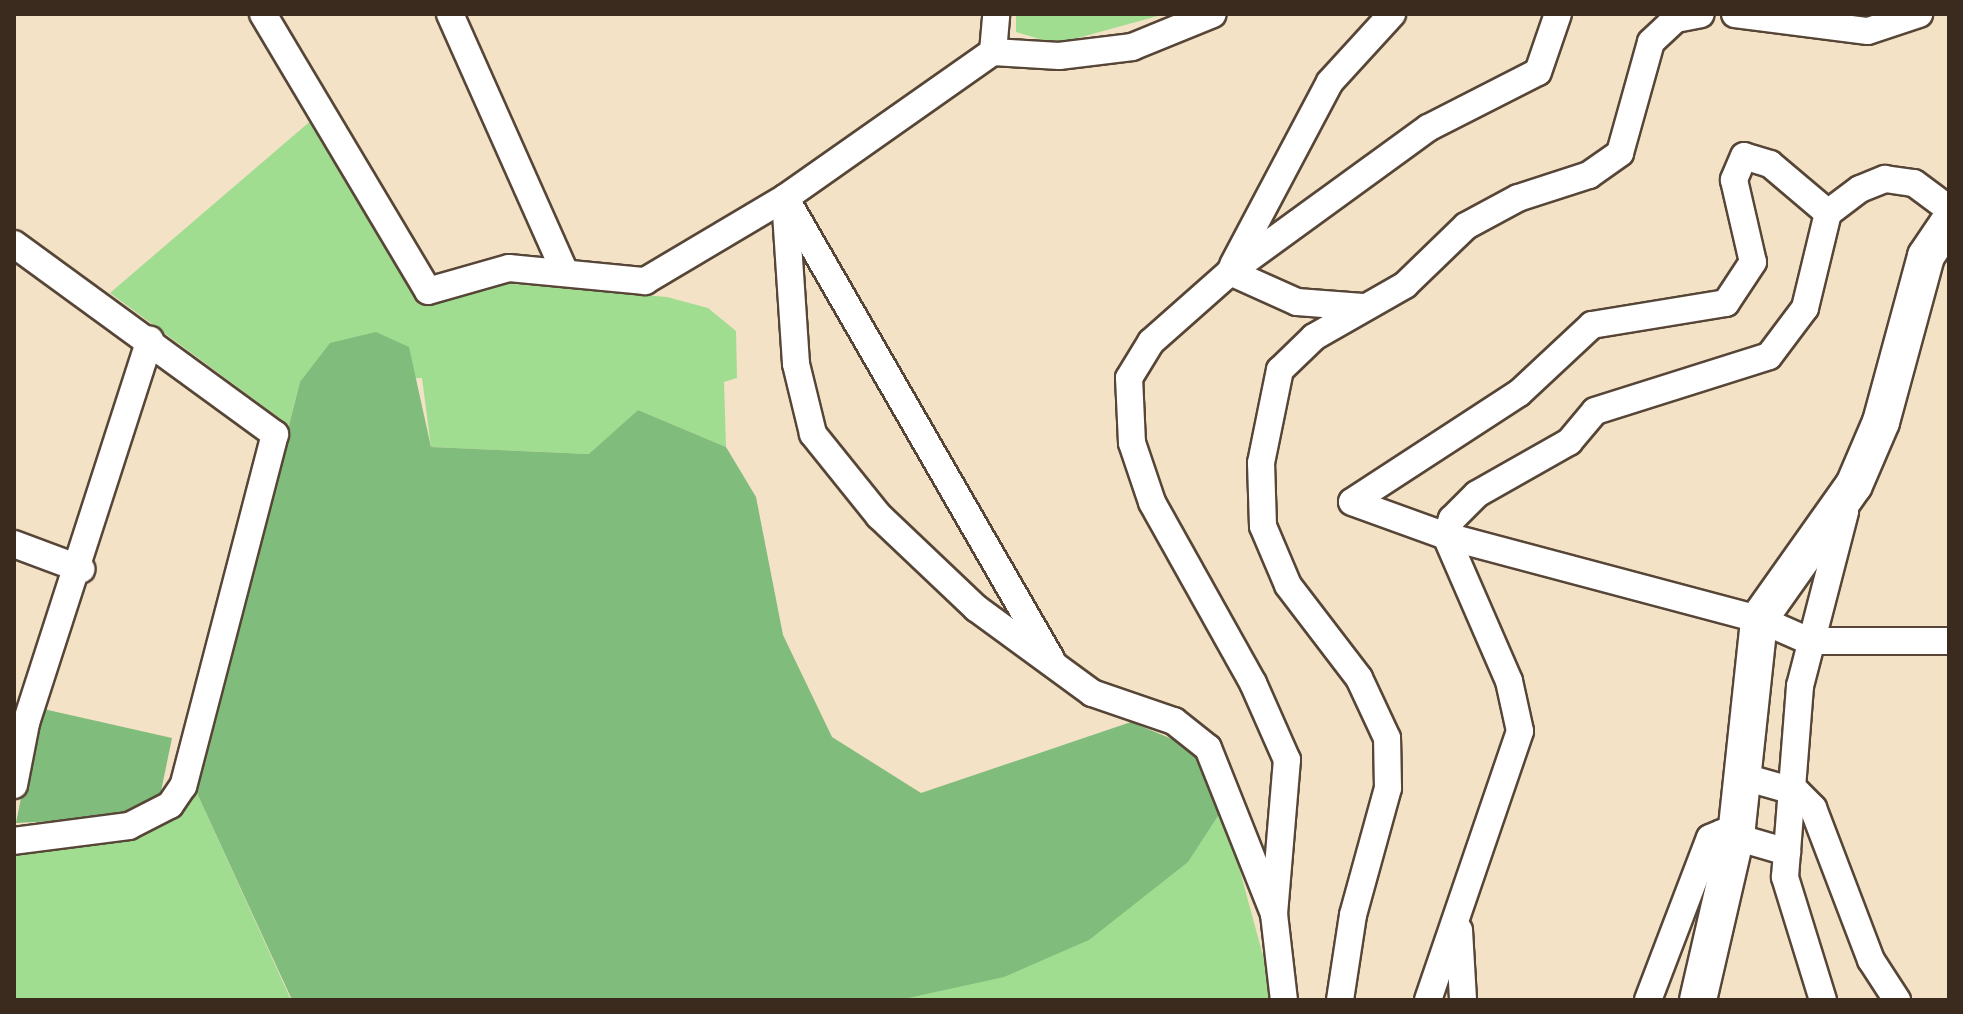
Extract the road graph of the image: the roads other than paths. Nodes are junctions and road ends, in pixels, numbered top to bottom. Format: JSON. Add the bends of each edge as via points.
{"nodes":[{"id":1,"x":263,"y":14,"type":"edge"},
{"id":2,"x":450,"y":14,"type":"edge"},
{"id":3,"x":996,"y":14,"type":"edge"},
{"id":4,"x":1213,"y":14,"type":"edge"},
{"id":5,"x":1392,"y":14,"type":"edge"},
{"id":6,"x":1558,"y":14,"type":"edge"},
{"id":7,"x":1701,"y":14,"type":"edge"},
{"id":8,"x":1735,"y":14,"type":"edge"},
{"id":9,"x":1859,"y":14,"type":"edge"},
{"id":10,"x":1919,"y":14,"type":"edge"},
{"id":11,"x":1884,"y":29,"type":"junction"},
{"id":12,"x":993,"y":52,"type":"junction"},
{"id":13,"x":785,"y":198,"type":"junction"},
{"id":14,"x":1949,"y":209,"type":"edge"},
{"id":15,"x":1828,"y":213,"type":"junction"},
{"id":16,"x":1949,"y":222,"type":"edge"},
{"id":17,"x":16,"y":251,"type":"edge"},
{"id":18,"x":565,"y":272,"type":"junction"},
{"id":19,"x":1230,"y":272,"type":"junction"},
{"id":20,"x":1372,"y":306,"type":"junction"},
{"id":21,"x":150,"y":340,"type":"junction"},
{"id":22,"x":1854,"y":485,"type":"junction"},
{"id":23,"x":1446,"y":536,"type":"junction"},
{"id":24,"x":14,"y":544,"type":"edge"},
{"id":25,"x":81,"y":569,"type":"junction"},
{"id":26,"x":1759,"y":619,"type":"junction"},
{"id":27,"x":1809,"y":641,"type":"junction"},
{"id":28,"x":1949,"y":641,"type":"edge"},
{"id":29,"x":1057,"y":669,"type":"junction"},
{"id":30,"x":1744,"y":777,"type":"junction"},
{"id":31,"x":14,"y":785,"type":"edge"},
{"id":32,"x":1797,"y":792,"type":"junction"},
{"id":33,"x":1736,"y":836,"type":"junction"},
{"id":34,"x":14,"y":841,"type":"edge"},
{"id":35,"x":1787,"y":852,"type":"junction"},
{"id":36,"x":1274,"y":914,"type":"junction"},
{"id":37,"x":1458,"y":918,"type":"junction"},
{"id":38,"x":1702,"y":996,"type":"edge"},
{"id":39,"x":1284,"y":1000,"type":"edge"},
{"id":40,"x":1340,"y":1000,"type":"edge"},
{"id":41,"x":1428,"y":1000,"type":"edge"},
{"id":42,"x":1463,"y":1000,"type":"edge"},
{"id":43,"x":1648,"y":1000,"type":"edge"},
{"id":44,"x":1823,"y":1000,"type":"edge"},
{"id":45,"x":1897,"y":1000,"type":"edge"}],
"edges":[{"from":1,"to":18,"type":"street","via":[[428,291],[493,268]]},
{"from":2,"to":18,"type":"street"},
{"from":3,"to":12,"type":"street"},
{"from":4,"to":12,"type":"street","via":[[1132,47],[1059,56]]},
{"from":5,"to":19,"type":"street","via":[[1341,65]]},
{"from":6,"to":19,"type":"street","via":[[1538,72],[1428,128]]},
{"from":7,"to":20,"type":"street","via":[[1676,19],[1651,42],[1620,153],[1589,175],[1475,221]]},
{"from":8,"to":11,"type":"street"},
{"from":9,"to":11,"type":"street"},
{"from":10,"to":11,"type":"street"},
{"from":12,"to":13,"type":"street"},
{"from":13,"to":18,"type":"street","via":[[645,281]]},
{"from":13,"to":29,"type":"street"},
{"from":13,"to":29,"type":"street","via":[[796,364],[813,434],[833,466],[933,569]]},
{"from":14,"to":15,"type":"street","via":[[1923,187],[1885,179]]},
{"from":15,"to":23,"type":"street","via":[[1805,308],[1776,350],[1753,365],[1595,411],[1549,456],[1462,507]]},
{"from":15,"to":23,"type":"street","via":[[1770,164],[1744,156],[1734,180],[1753,262],[1726,303],[1592,325],[1519,393],[1352,502]]},
{"from":16,"to":22,"type":"main road","via":[[1926,256],[1881,422]]},
{"from":17,"to":21,"type":"street"},
{"from":19,"to":20,"type":"street","via":[[1297,302]]},
{"from":19,"to":36,"type":"street","via":[[1140,357],[1129,378],[1127,415],[1152,502],[1253,683],[1287,760]]},
{"from":20,"to":40,"type":"street","via":[[1314,337],[1284,363],[1259,497],[1271,553],[1359,678],[1387,738],[1388,788],[1353,915]]},
{"from":21,"to":25,"type":"street"},
{"from":21,"to":34,"type":"street","via":[[275,434],[183,786],[170,805],[129,826]]},
{"from":22,"to":26,"type":"main road"},
{"from":22,"to":27,"type":"street"},
{"from":23,"to":26,"type":"street"},
{"from":23,"to":37,"type":"street","via":[[1520,717]]},
{"from":24,"to":25,"type":"street"},
{"from":25,"to":31,"type":"street","via":[[26,723]]},
{"from":26,"to":27,"type":"street"},
{"from":26,"to":30,"type":"main road"},
{"from":27,"to":28,"type":"street"},
{"from":27,"to":32,"type":"street","via":[[1800,686]]},
{"from":29,"to":36,"type":"street","via":[[1115,704],[1174,721],[1208,748]]},
{"from":30,"to":32,"type":"street"},
{"from":30,"to":33,"type":"main road"},
{"from":32,"to":35,"type":"street"},
{"from":32,"to":45,"type":"street","via":[[1822,825],[1871,960]]},
{"from":33,"to":35,"type":"street"},
{"from":33,"to":38,"type":"main road"},
{"from":33,"to":43,"type":"street","via":[[1714,834],[1707,841]]},
{"from":35,"to":44,"type":"street","via":[[1788,893]]},
{"from":36,"to":39,"type":"street"},
{"from":37,"to":41,"type":"street"},
{"from":37,"to":42,"type":"street"}]}
